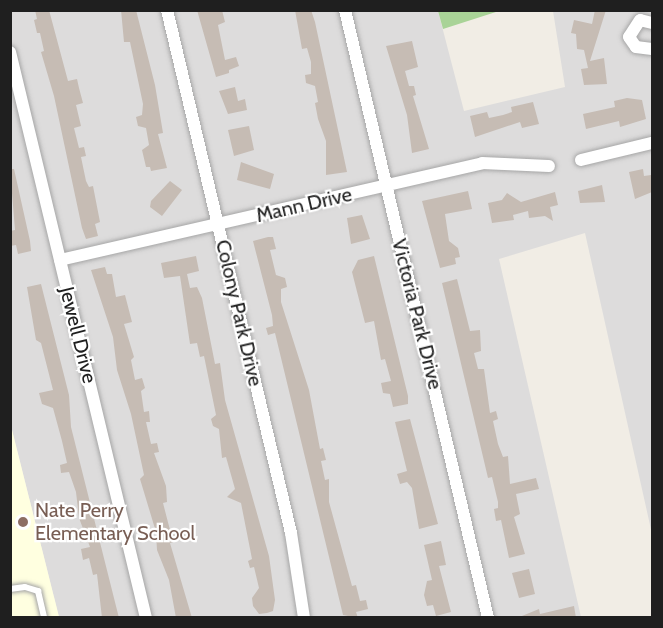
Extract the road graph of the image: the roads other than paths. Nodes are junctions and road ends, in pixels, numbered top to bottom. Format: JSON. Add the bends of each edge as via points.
{"nodes":[{"id":1,"x":167,"y":10,"type":"edge"},
{"id":2,"x":345,"y":10,"type":"edge"},
{"id":3,"x":652,"y":23,"type":"edge"},
{"id":4,"x":652,"y":49,"type":"edge"},
{"id":5,"x":10,"y":52,"type":"edge"},
{"id":6,"x":652,"y":144,"type":"edge"},
{"id":7,"x":581,"y":160,"type":"dead end"},
{"id":8,"x":549,"y":166,"type":"dead end"},
{"id":9,"x":386,"y":186,"type":"junction"},
{"id":10,"x":218,"y":225,"type":"junction"},
{"id":11,"x":60,"y":260,"type":"junction"},
{"id":12,"x":10,"y":589,"type":"edge"},
{"id":13,"x":44,"y":618,"type":"edge"},
{"id":14,"x":146,"y":618,"type":"edge"},
{"id":15,"x":304,"y":618,"type":"edge"},
{"id":16,"x":488,"y":618,"type":"edge"}],
"edges":[{"from":1,"to":10,"type":"street","name":"Colony Park Drive"},
{"from":2,"to":9,"type":"street","name":"Victoria Park Drive"},
{"from":3,"to":4,"type":"street","via":[[640,20],[629,37],[636,47]]},
{"from":5,"to":11,"type":"street","name":"Jewell Drive"},
{"from":6,"to":7,"type":"street"},
{"from":8,"to":9,"type":"street","name":"Mann Drive","via":[[482,163]]},
{"from":9,"to":10,"type":"street","name":"Mann Drive"},
{"from":9,"to":16,"type":"street","name":"Victoria Park Drive"},
{"from":10,"to":11,"type":"street","name":"Mann Drive"},
{"from":10,"to":15,"type":"street","name":"Colony Park Drive","via":[[291,533]]},
{"from":11,"to":14,"type":"street","name":"Jewell Drive"},
{"from":12,"to":13,"type":"lane","via":[[26,587],[38,591]]}]}
